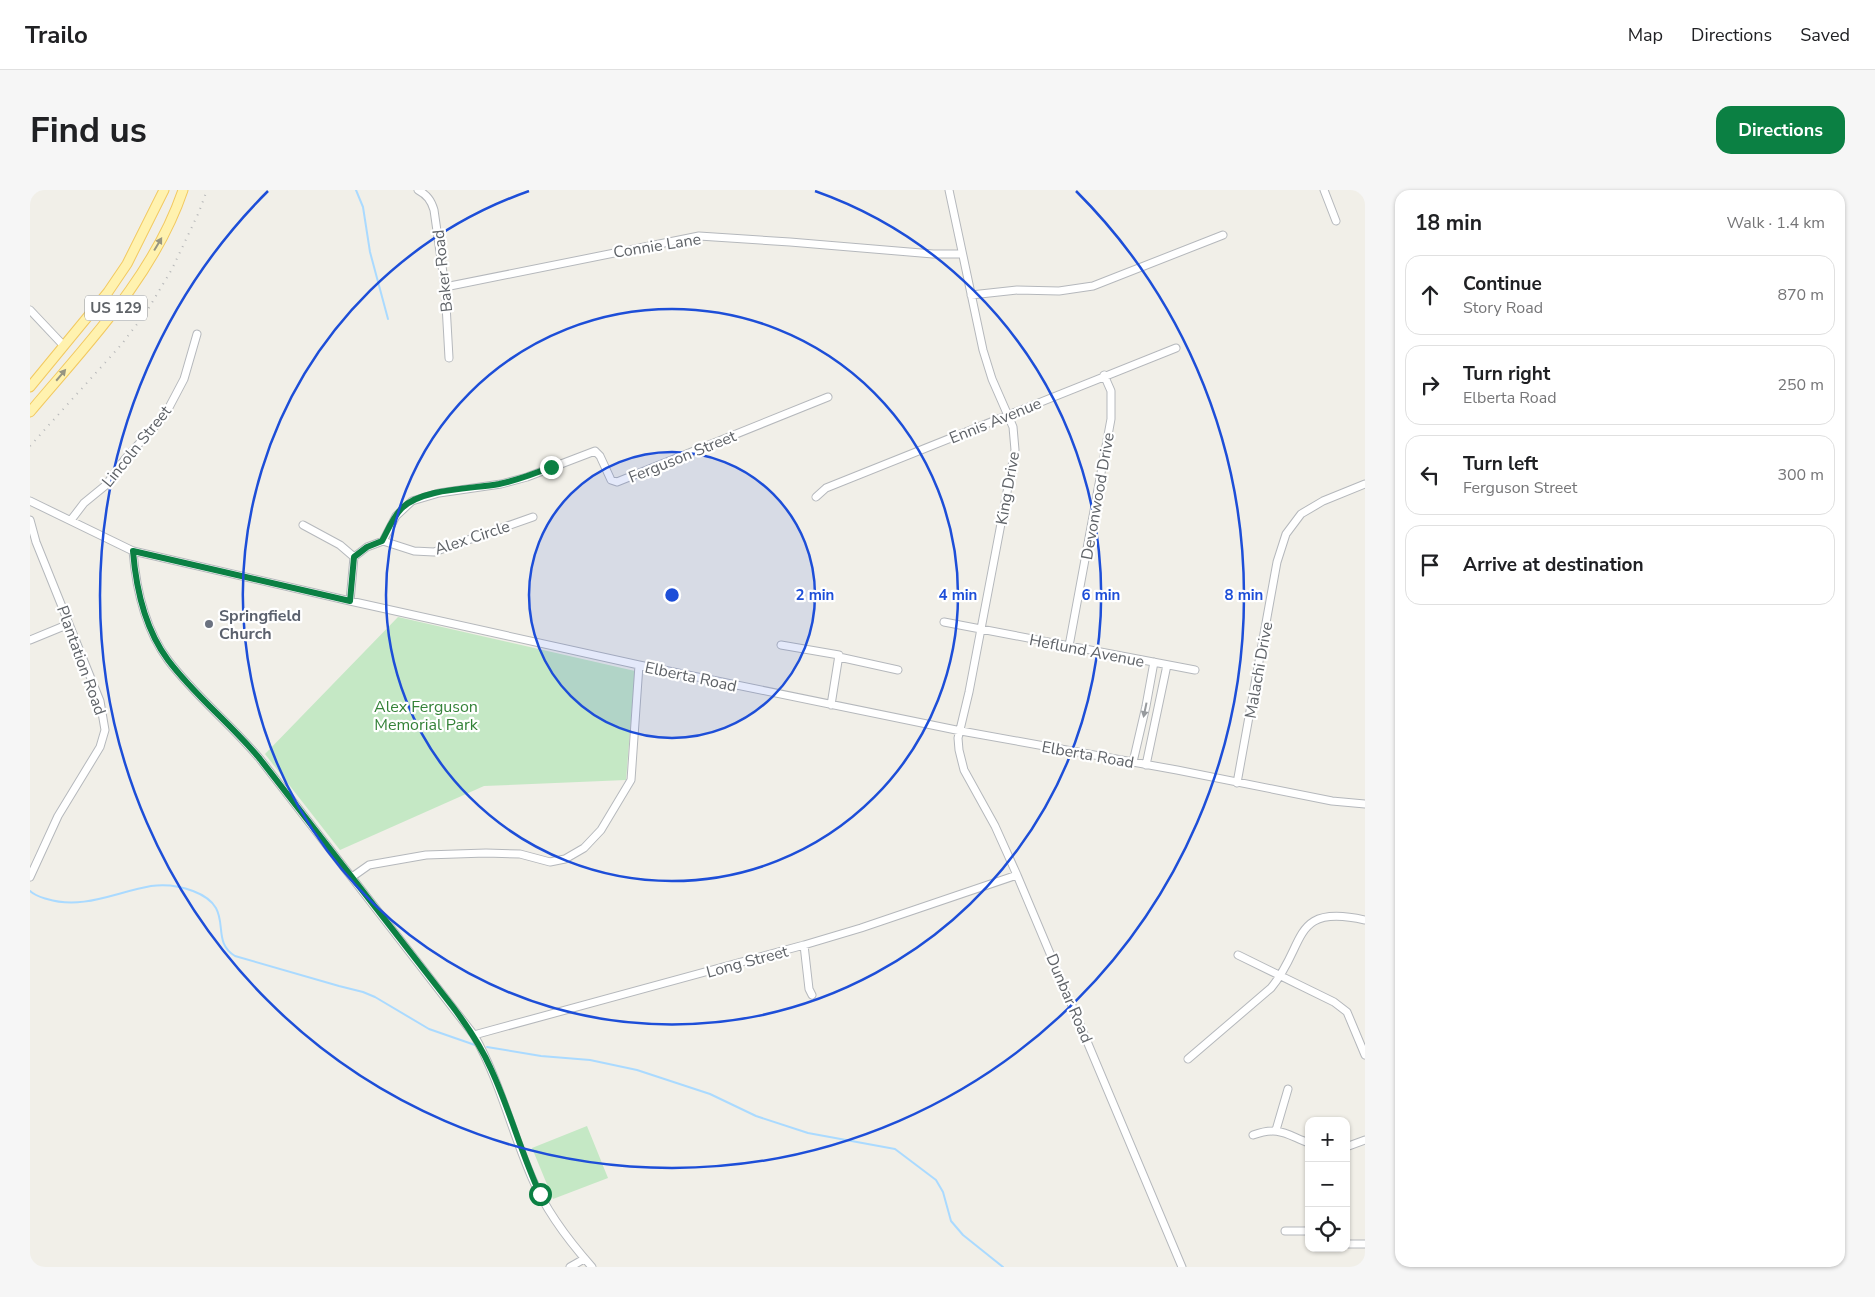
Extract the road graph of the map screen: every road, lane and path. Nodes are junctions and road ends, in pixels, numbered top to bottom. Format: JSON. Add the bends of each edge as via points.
{"nodes":[{"id":1,"x":164,"y":190,"type":"edge"},
{"id":2,"x":183,"y":190,"type":"edge"},
{"id":3,"x":418,"y":190,"type":"edge"},
{"id":4,"x":949,"y":190,"type":"edge"},
{"id":5,"x":1324,"y":190,"type":"edge"},
{"id":6,"x":1336,"y":221,"type":"dead end"},
{"id":7,"x":1223,"y":235,"type":"dead end"},
{"id":8,"x":962,"y":254,"type":"junction"},
{"id":9,"x":446,"y":287,"type":"junction"},
{"id":10,"x":971,"y":295,"type":"junction"},
{"id":11,"x":30,"y":310,"type":"edge"},
{"id":12,"x":197,"y":334,"type":"dead end"},
{"id":13,"x":64,"y":346,"type":"junction"},
{"id":14,"x":1176,"y":348,"type":"dead end"},
{"id":15,"x":449,"y":358,"type":"dead end"},
{"id":16,"x":1104,"y":375,"type":"junction"},
{"id":17,"x":30,"y":387,"type":"edge"},
{"id":18,"x":828,"y":397,"type":"dead end"},
{"id":19,"x":30,"y":412,"type":"edge"},
{"id":20,"x":1008,"y":414,"type":"junction"},
{"id":21,"x":1365,"y":484,"type":"edge"},
{"id":22,"x":816,"y":497,"type":"dead end"},
{"id":23,"x":30,"y":501,"type":"edge"},
{"id":24,"x":533,"y":517,"type":"dead end"},
{"id":25,"x":30,"y":520,"type":"edge"},
{"id":26,"x":71,"y":520,"type":"junction"},
{"id":27,"x":303,"y":525,"type":"dead end"},
{"id":28,"x":382,"y":541,"type":"junction"},
{"id":29,"x":133,"y":551,"type":"junction"},
{"id":30,"x":354,"y":557,"type":"junction"},
{"id":31,"x":350,"y":601,"type":"junction"},
{"id":32,"x":944,"y":622,"type":"dead end"},
{"id":33,"x":69,"y":624,"type":"junction"},
{"id":34,"x":980,"y":630,"type":"junction"},
{"id":35,"x":30,"y":640,"type":"edge"},
{"id":36,"x":781,"y":646,"type":"dead end"},
{"id":37,"x":1069,"y":646,"type":"junction"},
{"id":38,"x":839,"y":657,"type":"junction"},
{"id":39,"x":1154,"y":662,"type":"junction"},
{"id":40,"x":639,"y":665,"type":"junction"},
{"id":41,"x":1167,"y":665,"type":"junction"},
{"id":42,"x":898,"y":670,"type":"dead end"},
{"id":43,"x":1195,"y":670,"type":"dead end"},
{"id":44,"x":831,"y":705,"type":"junction"},
{"id":45,"x":961,"y":731,"type":"junction"},
{"id":46,"x":1133,"y":762,"type":"junction"},
{"id":47,"x":1146,"y":765,"type":"junction"},
{"id":48,"x":1237,"y":783,"type":"junction"},
{"id":49,"x":1365,"y":804,"type":"edge"},
{"id":50,"x":1017,"y":875,"type":"junction"},
{"id":51,"x":30,"y":877,"type":"edge"},
{"id":52,"x":352,"y":877,"type":"junction"},
{"id":53,"x":1365,"y":920,"type":"edge"},
{"id":54,"x":804,"y":945,"type":"junction"},
{"id":55,"x":1238,"y":955,"type":"dead end"},
{"id":56,"x":1280,"y":977,"type":"junction"},
{"id":57,"x":812,"y":995,"type":"dead end"},
{"id":58,"x":474,"y":1035,"type":"junction"},
{"id":59,"x":1365,"y":1055,"type":"edge"},
{"id":60,"x":1188,"y":1059,"type":"dead end"},
{"id":61,"x":1288,"y":1089,"type":"dead end"},
{"id":62,"x":1276,"y":1130,"type":"junction"},
{"id":63,"x":1253,"y":1135,"type":"dead end"},
{"id":64,"x":1365,"y":1140,"type":"edge"},
{"id":65,"x":1305,"y":1141,"type":"edge"},
{"id":66,"x":1350,"y":1146,"type":"edge"},
{"id":67,"x":1285,"y":1231,"type":"dead end"},
{"id":68,"x":1305,"y":1231,"type":"edge"},
{"id":69,"x":1350,"y":1244,"type":"edge"},
{"id":70,"x":1365,"y":1244,"type":"edge"},
{"id":71,"x":584,"y":1259,"type":"junction"},
{"id":72,"x":570,"y":1267,"type":"edge"},
{"id":73,"x":592,"y":1267,"type":"edge"},
{"id":74,"x":1182,"y":1267,"type":"edge"}],
"edges":[{"from":1,"to":13,"type":"main road","number":"US 129","via":[[127,264]]},
{"from":19,"to":2,"type":"main road","number":"US 129","one_way":true,"via":[[122,301],[165,232]]},
{"from":3,"to":9,"type":"street","name":"Baker Road","via":[[431,201],[434,210]]},
{"from":4,"to":8,"type":"street","name":"King Drive"},
{"from":5,"to":6,"type":"street"},
{"from":7,"to":10,"type":"street","via":[[1093,286]]},
{"from":8,"to":9,"type":"street","name":"Connie Lane","via":[[699,236]]},
{"from":8,"to":10,"type":"street","name":"King Drive"},
{"from":9,"to":15,"type":"street","name":"Baker Road"},
{"from":10,"to":20,"type":"street","name":"King Drive","via":[[982,350]]},
{"from":11,"to":13,"type":"street"},
{"from":12,"to":26,"type":"street","name":"Lincoln Street","via":[[184,379],[165,416]]},
{"from":13,"to":17,"type":"main road","number":"US 129"},
{"from":14,"to":16,"type":"street","name":"Ennis Avenue"},
{"from":16,"to":20,"type":"street","name":"Ennis Avenue"},
{"from":16,"to":37,"type":"street","name":"Devonwood Drive","via":[[1111,391],[1111,419]]},
{"from":18,"to":28,"type":"street","name":"Ferguson Street","via":[[617,482],[611,480],[600,456],[594,451],[501,484],[424,496],[402,508]]},
{"from":20,"to":22,"type":"street","name":"Ennis Avenue","via":[[826,488]]},
{"from":20,"to":34,"type":"street","name":"King Drive","via":[[1015,450]]},
{"from":21,"to":48,"type":"street","name":"Malachi Drive","via":[[1301,514],[1286,534],[1277,562]]},
{"from":23,"to":26,"type":"street","name":"Elberta Road"},
{"from":24,"to":28,"type":"street","name":"Alex Circle","via":[[434,552],[414,551]]},
{"from":25,"to":33,"type":"street","name":"Plantation Road"},
{"from":26,"to":29,"type":"street","name":"Elberta Road"},
{"from":27,"to":30,"type":"street","via":[[340,545]]},
{"from":28,"to":30,"type":"street"},
{"from":29,"to":31,"type":"street","name":"Elberta Road"},
{"from":29,"to":52,"type":"street","via":[[136,580],[148,621],[167,659],[244,741]]},
{"from":30,"to":31,"type":"street"},
{"from":31,"to":40,"type":"street","name":"Elberta Road"},
{"from":32,"to":34,"type":"street","name":"Heflund Avenue"},
{"from":33,"to":35,"type":"street"},
{"from":33,"to":51,"type":"street","name":"Plantation Road","via":[[100,701],[106,730],[100,747],[58,816]]},
{"from":34,"to":37,"type":"street","name":"Heflund Avenue"},
{"from":34,"to":45,"type":"street","name":"King Drive"},
{"from":36,"to":38,"type":"street"},
{"from":37,"to":39,"type":"street","name":"Heflund Avenue"},
{"from":38,"to":42,"type":"street"},
{"from":38,"to":44,"type":"street"},
{"from":39,"to":41,"type":"street"},
{"from":39,"to":46,"type":"street","name":"Heflund Avenue","one_way":true},
{"from":40,"to":44,"type":"street","name":"Elberta Road"},
{"from":40,"to":52,"type":"street","via":[[630,780],[601,830],[584,848],[565,859],[550,862],[520,854],[426,855],[369,865]]},
{"from":41,"to":43,"type":"street"},
{"from":41,"to":47,"type":"street","name":"Heflund Avenue"},
{"from":44,"to":45,"type":"street","name":"Elberta Road"},
{"from":45,"to":46,"type":"street","name":"Elberta Road"},
{"from":45,"to":50,"type":"street","name":"Dunbar Road","via":[[958,738],[964,770]]},
{"from":46,"to":47,"type":"street","name":"Elberta Road"},
{"from":47,"to":48,"type":"street","name":"Elberta Road"},
{"from":48,"to":49,"type":"street","name":"Elberta Road"},
{"from":50,"to":54,"type":"street","name":"Long Street"},
{"from":50,"to":74,"type":"street","name":"Dunbar Road"},
{"from":52,"to":58,"type":"street"},
{"from":53,"to":56,"type":"street","via":[[1334,915],[1322,916],[1310,923],[1301,933]]},
{"from":54,"to":57,"type":"street"},
{"from":54,"to":58,"type":"street","name":"Long Street"},
{"from":55,"to":56,"type":"street"},
{"from":56,"to":59,"type":"street","via":[[1334,1002],[1347,1012]]},
{"from":56,"to":60,"type":"street"},
{"from":58,"to":71,"type":"street","via":[[498,1084],[540,1194]]},
{"from":61,"to":62,"type":"street"},
{"from":62,"to":63,"type":"street"},
{"from":62,"to":65,"type":"street"},
{"from":64,"to":66,"type":"street"},
{"from":67,"to":68,"type":"street"},
{"from":69,"to":70,"type":"street"},
{"from":71,"to":72,"type":"street"},
{"from":71,"to":73,"type":"street"}]}
